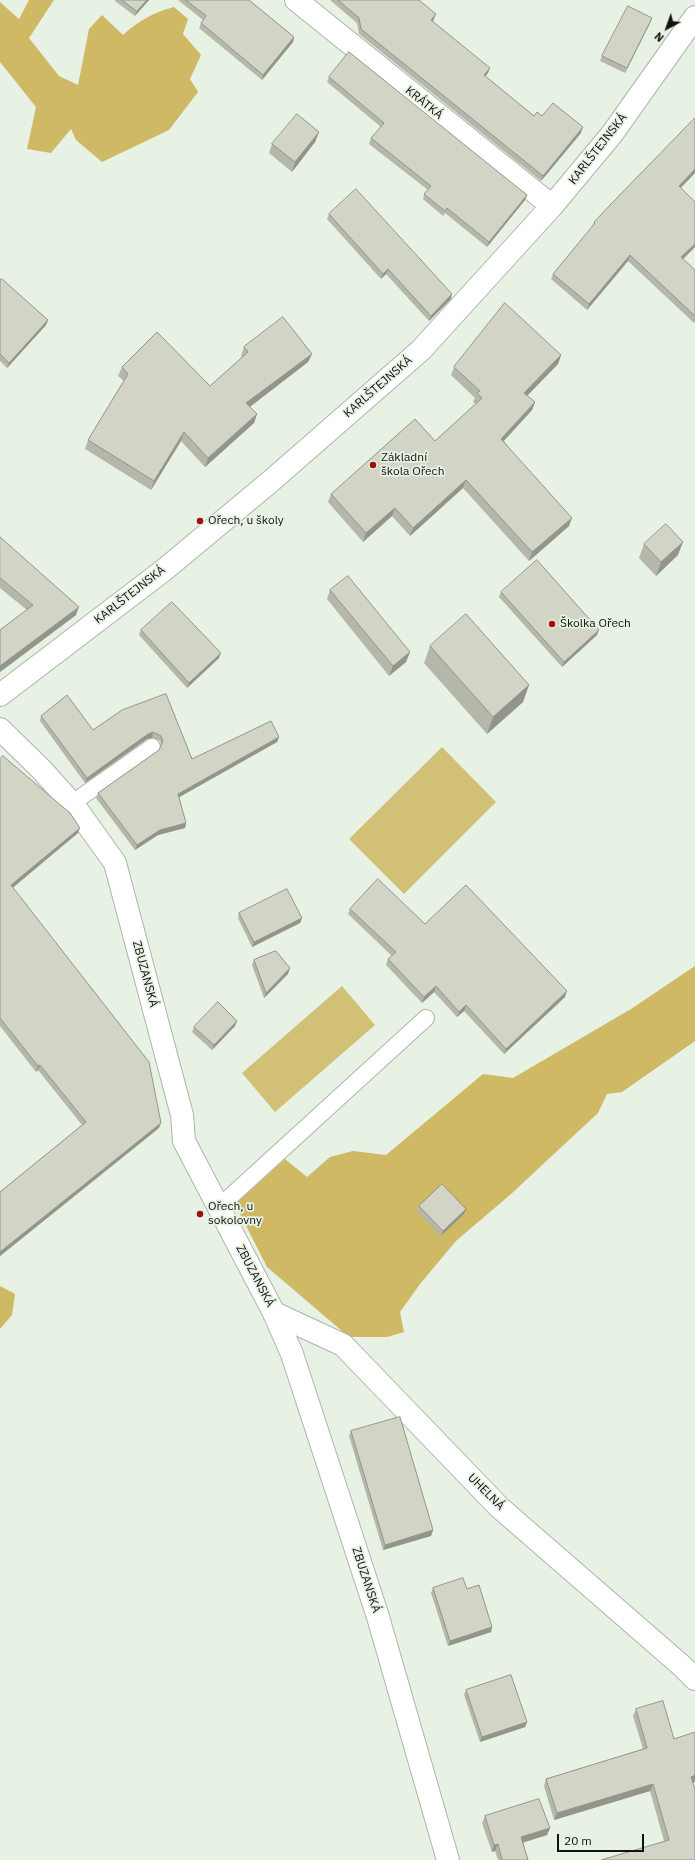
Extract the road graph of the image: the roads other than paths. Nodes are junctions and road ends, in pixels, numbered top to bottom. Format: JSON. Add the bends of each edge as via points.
{"nodes":[{"id":1,"x":296,"y":0,"type":"edge"},
{"id":2,"x":695,"y":17,"type":"edge"},
{"id":3,"x":552,"y":206,"type":"junction"},
{"id":4,"x":0,"y":695,"type":"edge"},
{"id":5,"x":0,"y":729,"type":"edge"},
{"id":6,"x":152,"y":747,"type":"dead end"},
{"id":7,"x":81,"y":797,"type":"dead end"},
{"id":8,"x":426,"y":1018,"type":"dead end"},
{"id":9,"x":219,"y":1207,"type":"junction"},
{"id":10,"x":274,"y":1313,"type":"junction"},
{"id":11,"x":695,"y":1680,"type":"edge"},
{"id":12,"x":448,"y":1860,"type":"edge"}],
"edges":[{"from":1,"to":3,"type":"street","name":"KRÁTKÁ"},
{"from":2,"to":3,"type":"street","name":"KARLŠTEJNSKÁ","via":[[612,134]]},
{"from":3,"to":4,"type":"street","name":"KARLŠTEJNSKÁ","via":[[421,350],[164,570]]},
{"from":5,"to":9,"type":"street","name":"ZBUZANSKÁ","via":[[75,807],[115,863],[182,1115],[184,1141]]},
{"from":6,"to":7,"type":"lane"},
{"from":8,"to":9,"type":"lane"},
{"from":9,"to":10,"type":"street","name":"ZBUZANSKÁ"},
{"from":10,"to":11,"type":"street","name":"UHELNÁ","via":[[343,1345],[499,1507]]},
{"from":10,"to":12,"type":"street","name":"ZBUZANSKÁ","via":[[292,1354],[378,1617]]}]}
